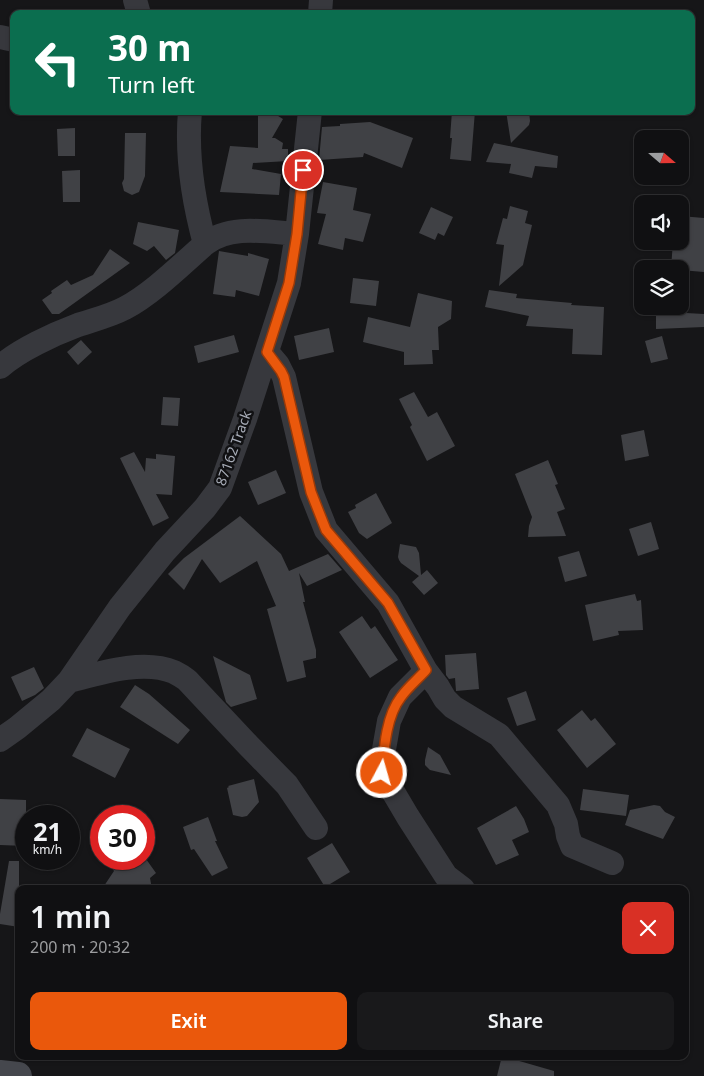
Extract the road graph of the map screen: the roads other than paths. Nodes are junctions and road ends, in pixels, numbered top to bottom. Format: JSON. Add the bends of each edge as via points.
{"nodes":[{"id":1,"x":190,"y":115,"type":"edge"},
{"id":2,"x":310,"y":115,"type":"edge"},
{"id":3,"x":297,"y":234,"type":"junction"},
{"id":4,"x":206,"y":244,"type":"junction"},
{"id":5,"x":267,"y":352,"type":"junction"},
{"id":6,"x":0,"y":366,"type":"edge"},
{"id":7,"x":426,"y":670,"type":"junction"},
{"id":8,"x":69,"y":681,"type":"junction"},
{"id":9,"x":0,"y":740,"type":"edge"},
{"id":10,"x":316,"y":828,"type":"dead end"},
{"id":11,"x":612,"y":863,"type":"dead end"},
{"id":12,"x":457,"y":885,"type":"edge"},
{"id":13,"x":0,"y":1074,"type":"edge"},
{"id":14,"x":18,"y":1076,"type":"edge"}],
"edges":[{"from":1,"to":4,"type":"street","via":[[188,146],[192,189]]},
{"from":2,"to":3,"type":"street","name":"87162 Track"},
{"from":3,"to":4,"type":"street","via":[[233,232],[221,234]]},
{"from":3,"to":5,"type":"street","name":"87162 Track","via":[[289,283]]},
{"from":4,"to":6,"type":"street","via":[[124,309],[26,348]]},
{"from":5,"to":7,"type":"street","via":[[284,377],[311,492],[326,530],[388,603]]},
{"from":5,"to":8,"type":"street","name":"87162 Track","via":[[220,488],[120,607]]},
{"from":7,"to":11,"type":"street","via":[[453,707],[499,735],[558,805],[572,846]]},
{"from":7,"to":12,"type":"street","via":[[400,697],[389,721],[382,773],[446,876]]},
{"from":8,"to":9,"type":"street","name":"87162 Track","via":[[51,700]]},
{"from":8,"to":10,"type":"street","via":[[127,667],[161,668],[175,672],[187,680],[288,785]]},
{"from":13,"to":14,"type":"main road"}]}
